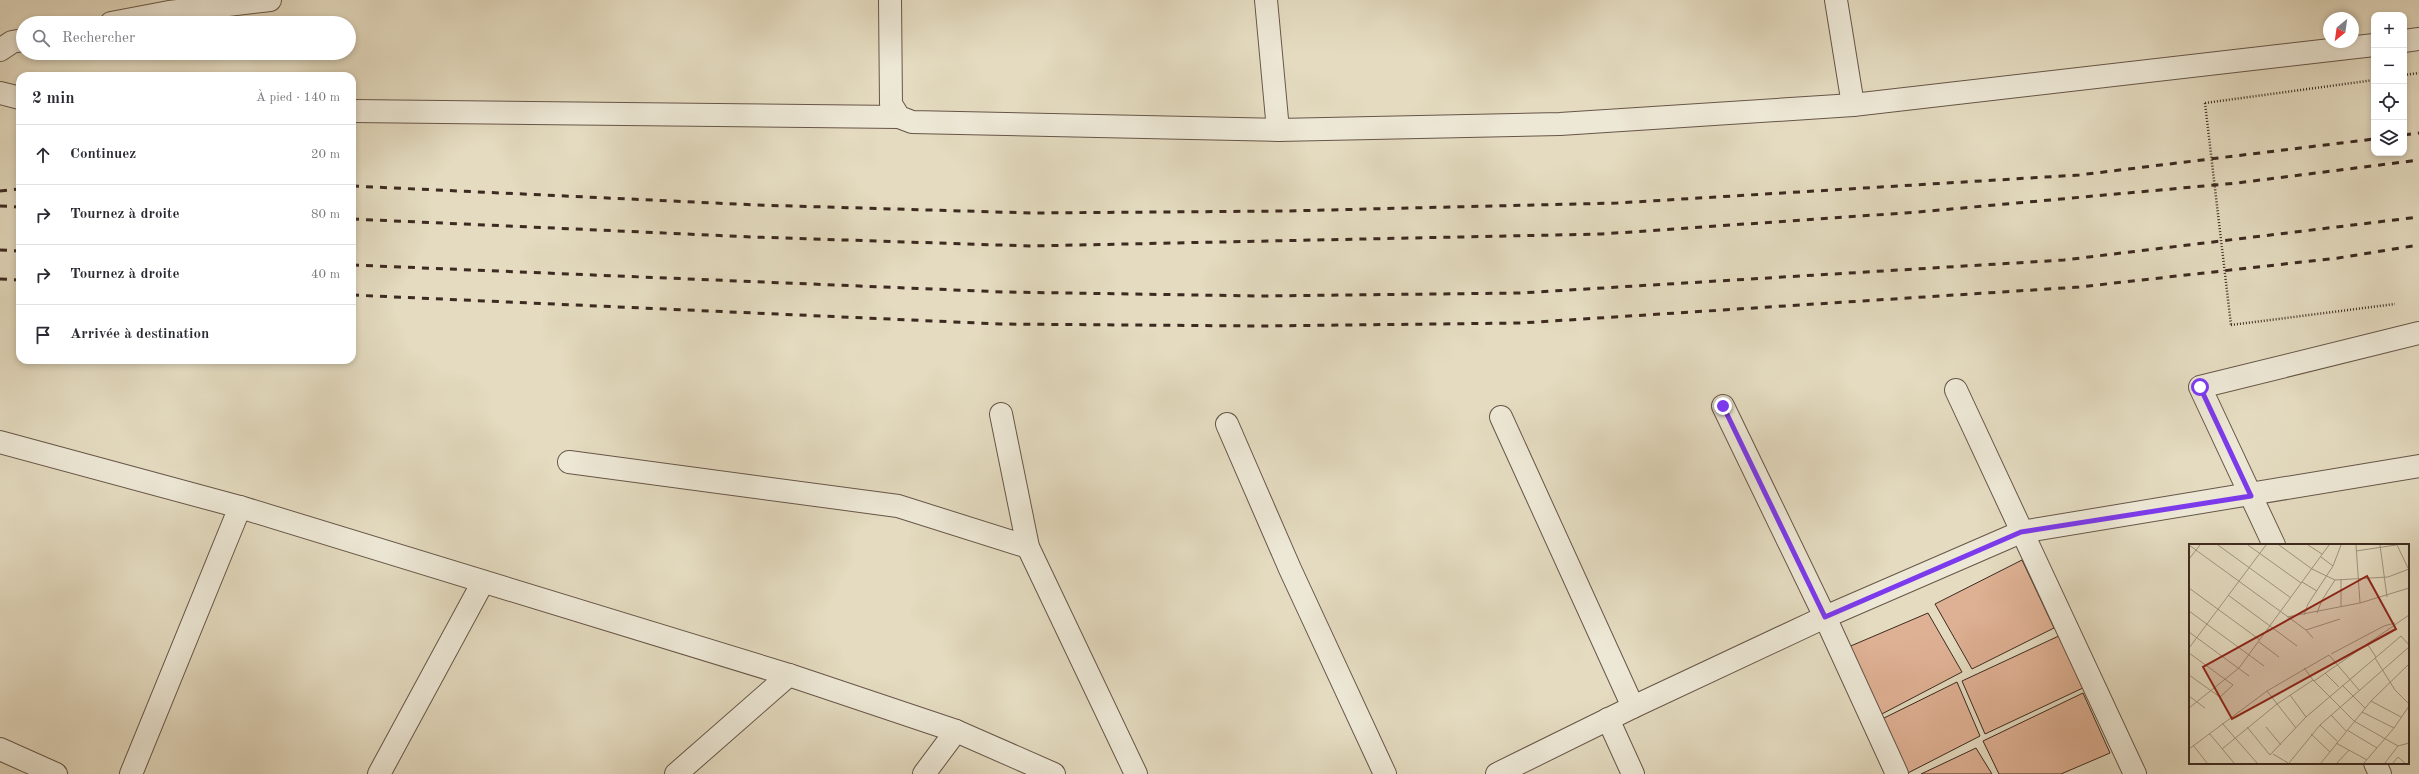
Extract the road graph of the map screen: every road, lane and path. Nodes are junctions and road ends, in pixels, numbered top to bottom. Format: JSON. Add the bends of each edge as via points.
{"nodes":[{"id":1,"x":270,"y":0,"type":"edge"},
{"id":2,"x":890,"y":0,"type":"edge"},
{"id":3,"x":1266,"y":0,"type":"edge"},
{"id":4,"x":1836,"y":0,"type":"edge"},
{"id":5,"x":148,"y":16,"type":"edge"},
{"id":6,"x":2419,"y":40,"type":"edge"},
{"id":7,"x":16,"y":41,"type":"edge"},
{"id":8,"x":2407,"y":41,"type":"edge"},
{"id":9,"x":2371,"y":45,"type":"edge"},
{"id":10,"x":0,"y":50,"type":"edge"},
{"id":11,"x":2419,"y":73,"type":"edge"},
{"id":12,"x":2407,"y":75,"type":"edge"},
{"id":13,"x":2371,"y":80,"type":"edge"},
{"id":14,"x":0,"y":93,"type":"edge"},
{"id":15,"x":16,"y":97,"type":"edge"},
{"id":16,"x":1853,"y":104,"type":"junction"},
{"id":17,"x":356,"y":111,"type":"edge"},
{"id":18,"x":899,"y":117,"type":"junction"},
{"id":19,"x":1278,"y":130,"type":"junction"},
{"id":20,"x":2403,"y":303,"type":"dead end"},
{"id":21,"x":2419,"y":333,"type":"edge"},
{"id":22,"x":1956,"y":390,"type":"dead end"},
{"id":23,"x":1723,"y":406,"type":"dead end"},
{"id":24,"x":1001,"y":414,"type":"dead end"},
{"id":25,"x":1501,"y":417,"type":"dead end"},
{"id":26,"x":1227,"y":424,"type":"dead end"},
{"id":27,"x":0,"y":442,"type":"edge"},
{"id":28,"x":570,"y":462,"type":"dead end"},
{"id":29,"x":2419,"y":466,"type":"edge"},
{"id":30,"x":2251,"y":496,"type":"junction"},
{"id":31,"x":240,"y":508,"type":"junction"},
{"id":32,"x":2021,"y":532,"type":"junction"},
{"id":33,"x":2274,"y":544,"type":"edge"},
{"id":34,"x":1028,"y":548,"type":"junction"},
{"id":35,"x":483,"y":582,"type":"junction"},
{"id":36,"x":1825,"y":617,"type":"junction"},
{"id":37,"x":789,"y":675,"type":"junction"},
{"id":38,"x":1633,"y":707,"type":"junction"},
{"id":39,"x":1608,"y":719,"type":"junction"},
{"id":40,"x":956,"y":731,"type":"junction"},
{"id":41,"x":0,"y":749,"type":"edge"},
{"id":42,"x":2375,"y":764,"type":"edge"},
{"id":43,"x":56,"y":774,"type":"edge"},
{"id":44,"x":131,"y":774,"type":"edge"},
{"id":45,"x":379,"y":774,"type":"edge"},
{"id":46,"x":676,"y":774,"type":"edge"},
{"id":47,"x":924,"y":774,"type":"edge"},
{"id":48,"x":1054,"y":774,"type":"edge"},
{"id":49,"x":1136,"y":774,"type":"edge"},
{"id":50,"x":1385,"y":774,"type":"edge"},
{"id":51,"x":1497,"y":774,"type":"edge"},
{"id":52,"x":1634,"y":774,"type":"edge"},
{"id":53,"x":1897,"y":774,"type":"edge"},
{"id":54,"x":2135,"y":774,"type":"edge"},
{"id":55,"x":2380,"y":774,"type":"edge"}],
"edges":[{"from":1,"to":5,"type":"street"},
{"from":2,"to":18,"type":"street","via":[[891,104]]},
{"from":3,"to":19,"type":"street"},
{"from":4,"to":16,"type":"street"},
{"from":6,"to":8,"type":"street"},
{"from":7,"to":10,"type":"street"},
{"from":9,"to":16,"type":"street"},
{"from":11,"to":12,"type":"path"},
{"from":13,"to":20,"type":"path","bridge":true,"via":[[2205,103],[2231,325]]},
{"from":14,"to":15,"type":"street"},
{"from":16,"to":19,"type":"street","via":[[1560,124]]},
{"from":17,"to":18,"type":"street"},
{"from":18,"to":19,"type":"street","via":[[912,122]]},
{"from":21,"to":30,"type":"street","via":[[2200,387]]},
{"from":22,"to":32,"type":"street"},
{"from":23,"to":36,"type":"street"},
{"from":24,"to":34,"type":"street"},
{"from":25,"to":38,"type":"street"},
{"from":26,"to":50,"type":"street","via":[[1290,569]]},
{"from":27,"to":31,"type":"street"},
{"from":28,"to":34,"type":"street","via":[[898,506]]},
{"from":29,"to":30,"type":"street"},
{"from":30,"to":32,"type":"street"},
{"from":30,"to":33,"type":"street"},
{"from":31,"to":35,"type":"street"},
{"from":31,"to":44,"type":"street"},
{"from":32,"to":36,"type":"street"},
{"from":32,"to":54,"type":"street"},
{"from":34,"to":49,"type":"street"},
{"from":35,"to":37,"type":"street"},
{"from":35,"to":45,"type":"street"},
{"from":36,"to":38,"type":"street"},
{"from":36,"to":53,"type":"street"},
{"from":37,"to":40,"type":"street"},
{"from":37,"to":46,"type":"street"},
{"from":38,"to":39,"type":"street"},
{"from":39,"to":51,"type":"street"},
{"from":39,"to":52,"type":"street"},
{"from":40,"to":47,"type":"street"},
{"from":40,"to":48,"type":"street"},
{"from":41,"to":43,"type":"street"},
{"from":42,"to":55,"type":"street"}]}
